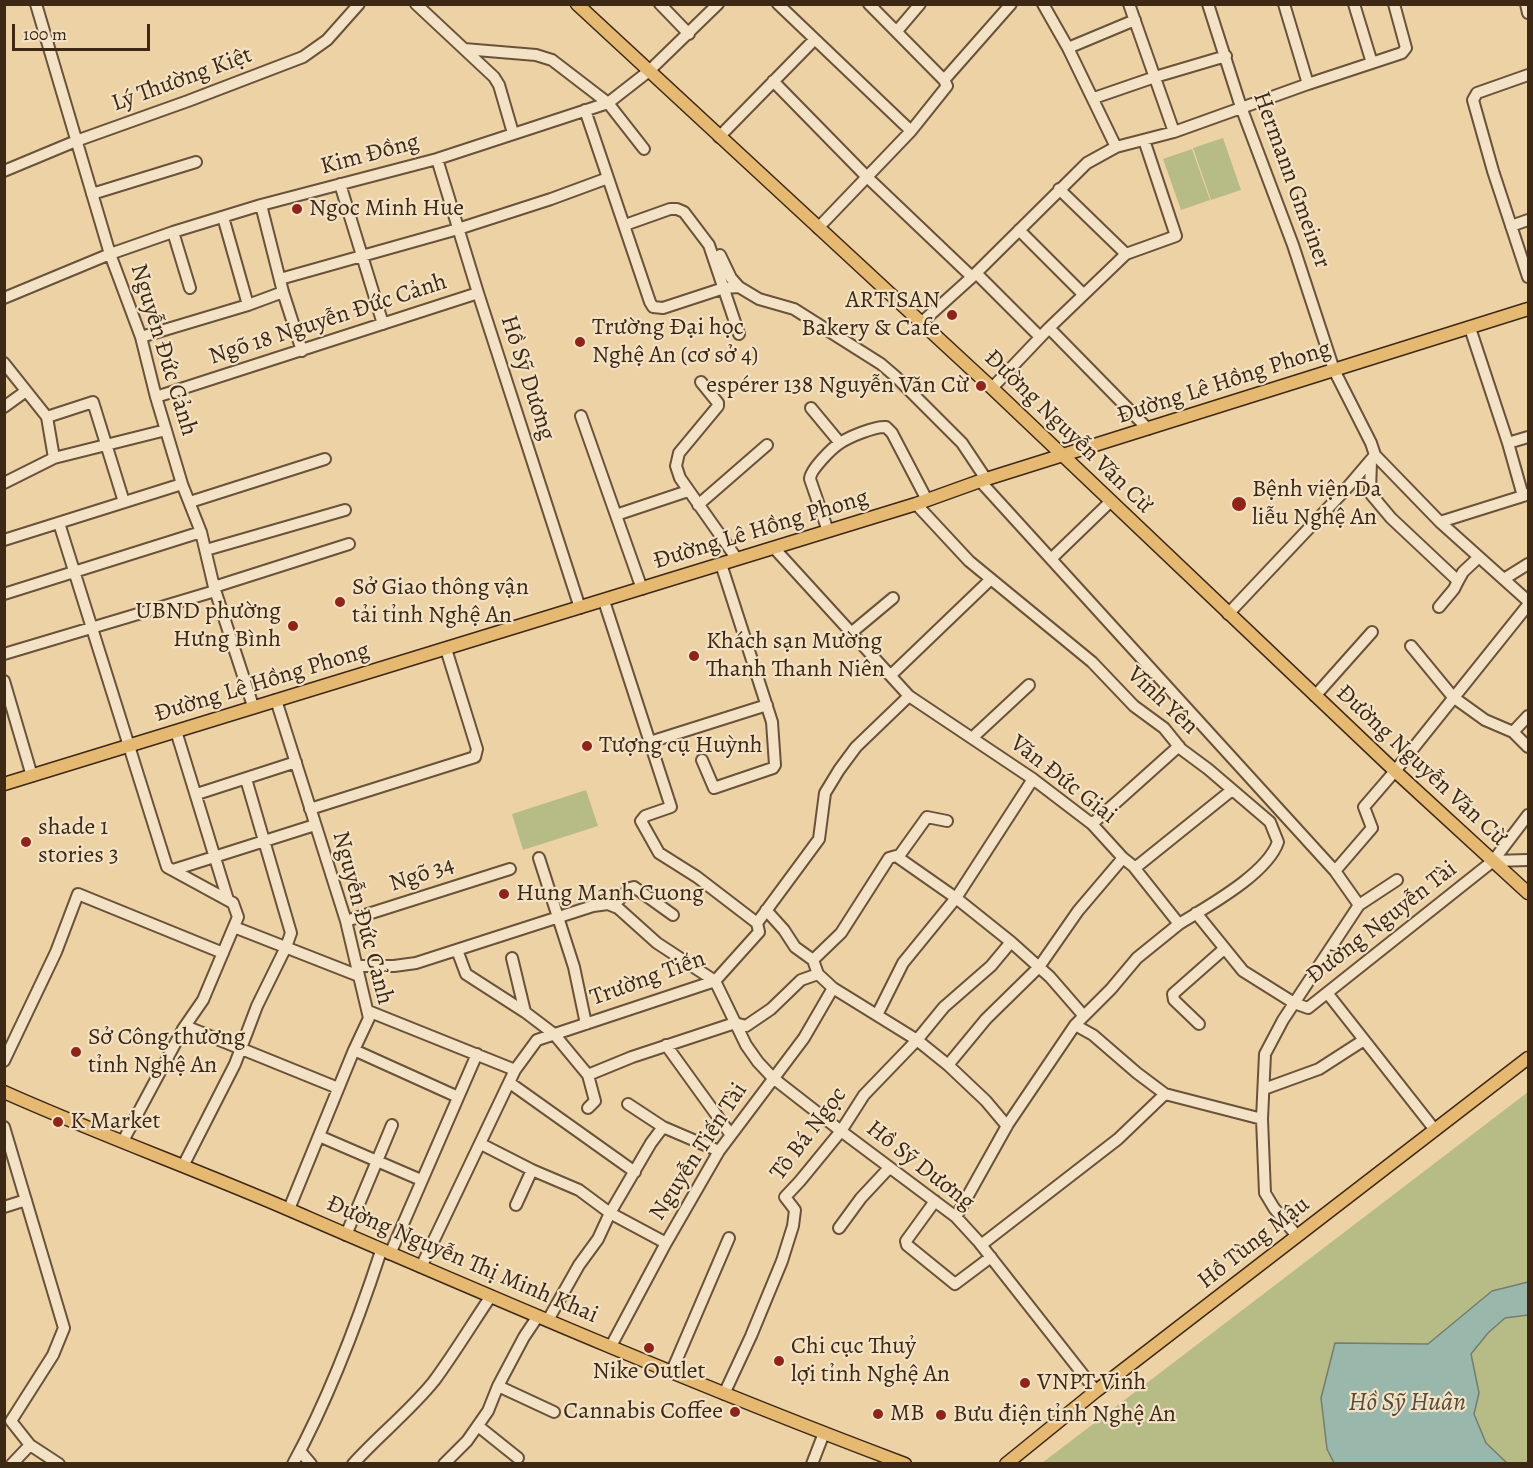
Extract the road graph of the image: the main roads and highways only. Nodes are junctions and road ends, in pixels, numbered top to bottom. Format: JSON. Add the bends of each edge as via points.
{"nodes":[{"id":1,"x":581,"y":6,"type":"edge"},
{"id":2,"x":1528,"y":309,"type":"edge"},
{"id":3,"x":1063,"y":456,"type":"junction"},
{"id":4,"x":4,"y":784,"type":"edge"},
{"id":5,"x":1528,"y":893,"type":"edge"},
{"id":6,"x":1528,"y":1058,"type":"edge"},
{"id":7,"x":4,"y":1092,"type":"edge"},
{"id":8,"x":905,"y":1464,"type":"edge"},
{"id":9,"x":1006,"y":1464,"type":"edge"}],
"edges":[{"from":1,"to":3,"type":"main road","name":"Đường Nguyễn Văn Cừ"},
{"from":2,"to":3,"type":"main road","name":"Đường Lê Hồng Phong"},
{"from":3,"to":4,"type":"main road","name":"Đường Lê Hồng Phong"},
{"from":3,"to":5,"type":"main road","name":"Đường Nguyễn Văn Cừ"},
{"from":6,"to":9,"type":"main road","name":"Hồ Tùng Mậu"},
{"from":7,"to":8,"type":"main road","name":"Đường Nguyễn Thị Minh Khai","via":[[671,1373]]}]}
